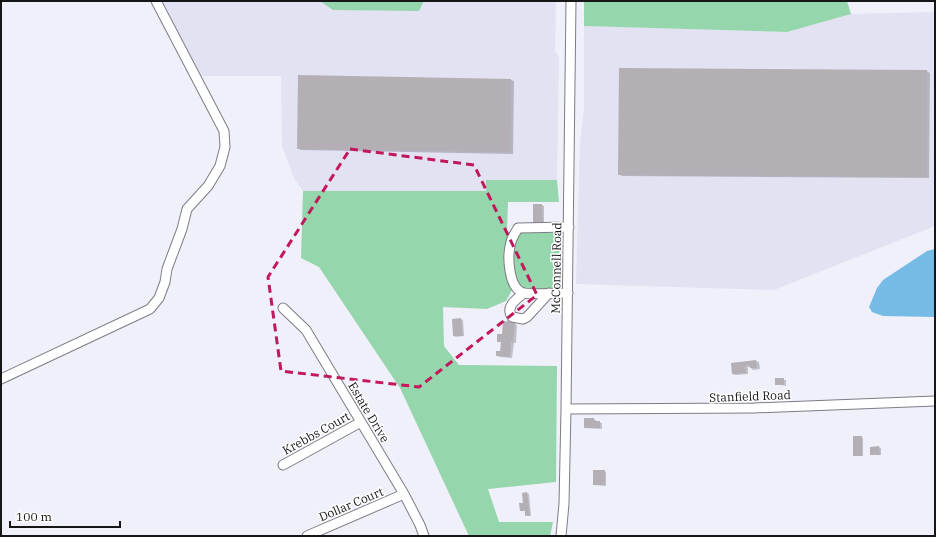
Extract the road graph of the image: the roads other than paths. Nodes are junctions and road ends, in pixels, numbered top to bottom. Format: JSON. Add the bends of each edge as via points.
{"nodes":[{"id":1,"x":156,"y":1,"type":"edge"},
{"id":2,"x":571,"y":1,"type":"edge"},
{"id":3,"x":569,"y":227,"type":"junction"},
{"id":4,"x":524,"y":293,"type":"junction"},
{"id":5,"x":550,"y":294,"type":"junction"},
{"id":6,"x":568,"y":294,"type":"junction"},
{"id":7,"x":283,"y":308,"type":"dead end"},
{"id":8,"x":1,"y":380,"type":"edge"},
{"id":9,"x":935,"y":401,"type":"edge"},
{"id":10,"x":566,"y":409,"type":"junction"},
{"id":11,"x":361,"y":422,"type":"junction"},
{"id":12,"x":283,"y":465,"type":"dead end"},
{"id":13,"x":404,"y":494,"type":"junction"},
{"id":14,"x":307,"y":536,"type":"edge"},
{"id":15,"x":424,"y":536,"type":"edge"},
{"id":16,"x":561,"y":536,"type":"edge"}],
"edges":[{"from":1,"to":8,"type":"street","via":[[224,131],[225,146],[220,166],[208,186],[187,209],[165,282],[159,298],[150,309]]},
{"from":2,"to":3,"type":"street","name":"McConnell Road"},
{"from":3,"to":4,"type":"street","via":[[518,228],[511,241],[510,267],[517,289]]},
{"from":3,"to":6,"type":"street","name":"McConnell Road"},
{"from":4,"to":5,"type":"street"},
{"from":4,"to":5,"type":"street","via":[[512,303],[512,317],[527,318]]},
{"from":5,"to":6,"type":"street"},
{"from":6,"to":10,"type":"street","name":"McConnell Road"},
{"from":7,"to":11,"type":"street","name":"Estate Drive","via":[[306,330]]},
{"from":9,"to":10,"type":"street","name":"Stanfield Road","via":[[754,408]]},
{"from":10,"to":16,"type":"street","name":"McConnell Road"},
{"from":11,"to":12,"type":"street","name":"Krebbs Court"},
{"from":11,"to":13,"type":"street","name":"Estate Drive"},
{"from":13,"to":14,"type":"street","name":"Dollar Court"},
{"from":13,"to":15,"type":"street","name":"Estate Drive"}]}
